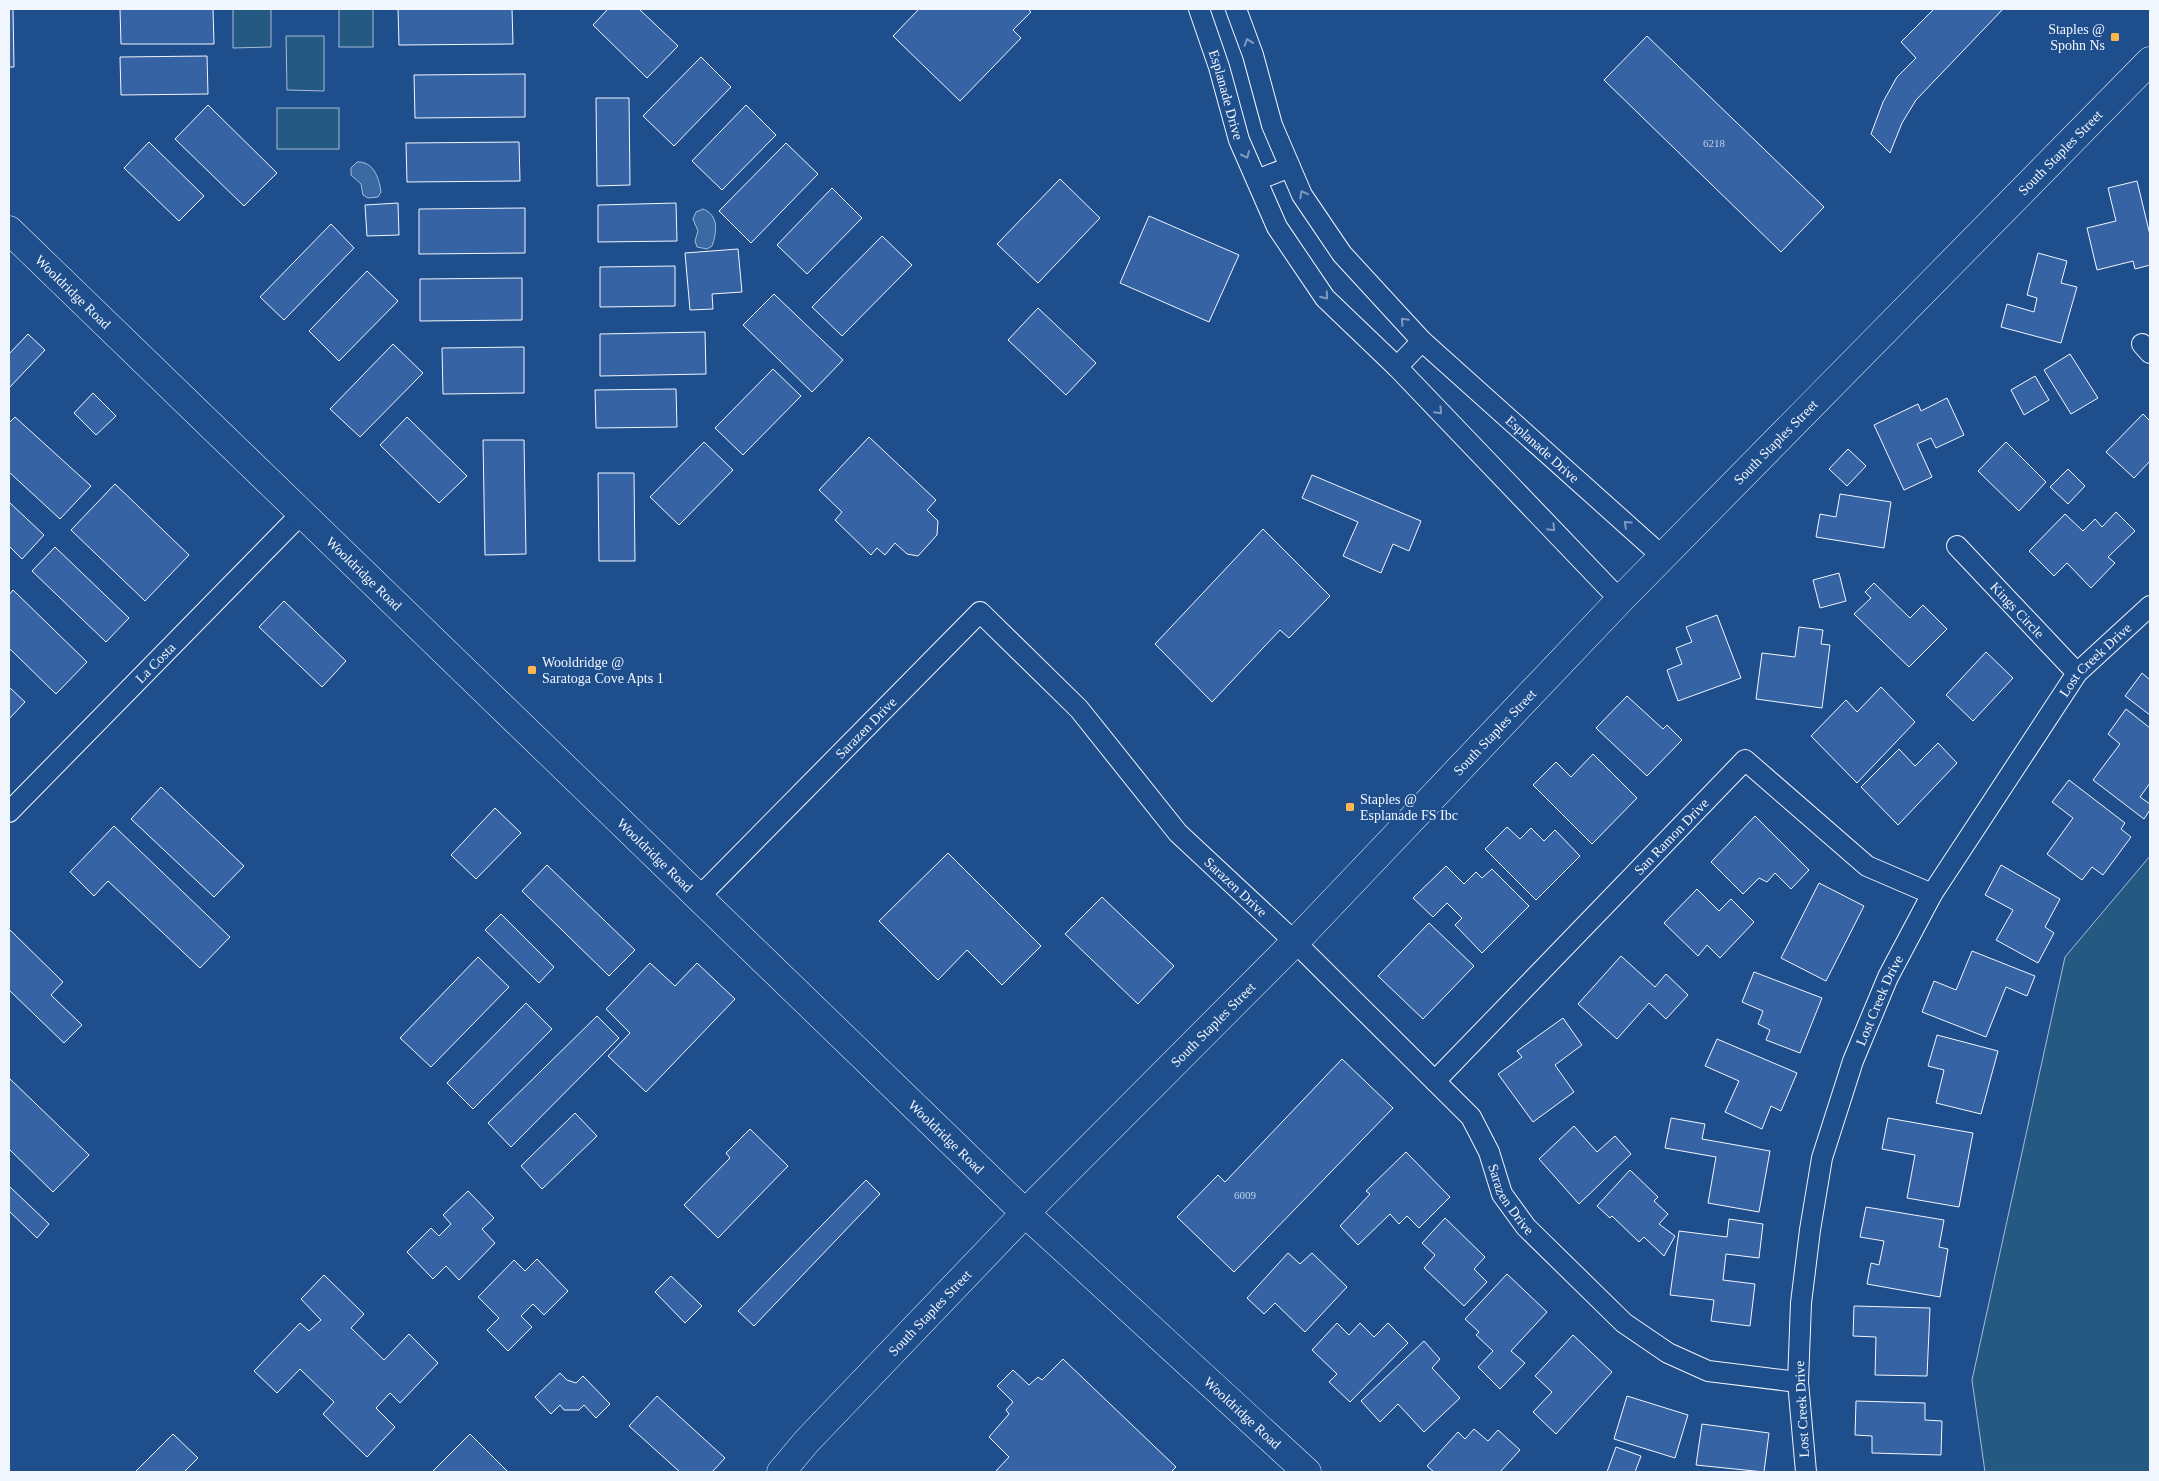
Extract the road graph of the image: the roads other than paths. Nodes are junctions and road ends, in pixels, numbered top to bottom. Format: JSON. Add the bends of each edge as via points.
{"nodes":[{"id":1,"x":1199,"y":9,"type":"edge"},
{"id":2,"x":1236,"y":9,"type":"edge"},
{"id":3,"x":2150,"y":61,"type":"edge"},
{"id":4,"x":1290,"y":168,"type":"junction"},
{"id":5,"x":1257,"y":180,"type":"junction"},
{"id":6,"x":9,"y":230,"type":"edge"},
{"id":7,"x":1422,"y":341,"type":"junction"},
{"id":8,"x":1397,"y":366,"type":"junction"},
{"id":9,"x":301,"y":514,"type":"junction"},
{"id":10,"x":1957,"y":546,"type":"dead end"},
{"id":11,"x":1663,"y":557,"type":"junction"},
{"id":12,"x":1620,"y":600,"type":"junction"},
{"id":13,"x":2150,"y":606,"type":"edge"},
{"id":14,"x":2077,"y":673,"type":"junction"},
{"id":15,"x":9,"y":812,"type":"edge"},
{"id":16,"x":1932,"y":894,"type":"junction"},
{"id":17,"x":698,"y":898,"type":"junction"},
{"id":18,"x":1295,"y":942,"type":"junction"},
{"id":19,"x":1436,"y":1081,"type":"junction"},
{"id":20,"x":1025,"y":1213,"type":"junction"},
{"id":21,"x":1798,"y":1382,"type":"junction"},
{"id":22,"x":781,"y":1472,"type":"edge"},
{"id":23,"x":1307,"y":1472,"type":"edge"},
{"id":24,"x":1806,"y":1472,"type":"edge"}],
"edges":[{"from":1,"to":5,"type":"street","name":"Esplanade Drive","one_way":true,"via":[[1239,140]]},
{"from":4,"to":2,"type":"street","name":"Esplanade Drive","one_way":true,"via":[[1272,125]]},
{"from":3,"to":11,"type":"main road","name":"South Staples Street"},
{"from":4,"to":5,"type":"street"},
{"from":7,"to":4,"type":"street","name":"Esplanade Drive","one_way":true,"via":[[1342,254],[1302,195]]},
{"from":5,"to":8,"type":"street","name":"Esplanade Drive","one_way":true,"via":[[1277,227],[1324,298]]},
{"from":6,"to":9,"type":"main road","name":"Wooldridge Road"},
{"from":7,"to":8,"type":"street"},
{"from":11,"to":7,"type":"street","name":"Esplanade Drive","one_way":true},
{"from":8,"to":12,"type":"street","name":"Esplanade Drive","one_way":true},
{"from":9,"to":15,"type":"street","name":"La Costa"},
{"from":9,"to":17,"type":"main road","name":"Wooldridge Road"},
{"from":10,"to":14,"type":"street","name":"Kings Circle"},
{"from":11,"to":12,"type":"main road","name":"South Staples Street"},
{"from":12,"to":18,"type":"main road","name":"South Staples Street"},
{"from":13,"to":14,"type":"street","name":"Lost Creek Drive"},
{"from":14,"to":16,"type":"street","name":"Lost Creek Drive"},
{"from":16,"to":19,"type":"street","name":"San Ramon Drive","via":[[1867,866],[1745,760]]},
{"from":16,"to":21,"type":"street","name":"Lost Creek Drive","via":[[1888,976],[1853,1061],[1822,1158],[1801,1303]]},
{"from":17,"to":18,"type":"street","name":"Sarazen Drive","via":[[980,612],[1079,708],[1178,833]]},
{"from":17,"to":20,"type":"main road","name":"Wooldridge Road"},
{"from":18,"to":19,"type":"street","name":"Sarazen Drive"},
{"from":18,"to":20,"type":"main road","name":"South Staples Street"},
{"from":19,"to":21,"type":"street","name":"Sarazen Drive","via":[[1471,1117],[1489,1152],[1502,1194],[1526,1227],[1624,1323],[1668,1353],[1708,1371]]},
{"from":20,"to":22,"type":"main road","name":"South Staples Street"},
{"from":20,"to":23,"type":"main road","name":"Wooldridge Road"},
{"from":21,"to":24,"type":"street","name":"Lost Creek Drive"}]}
